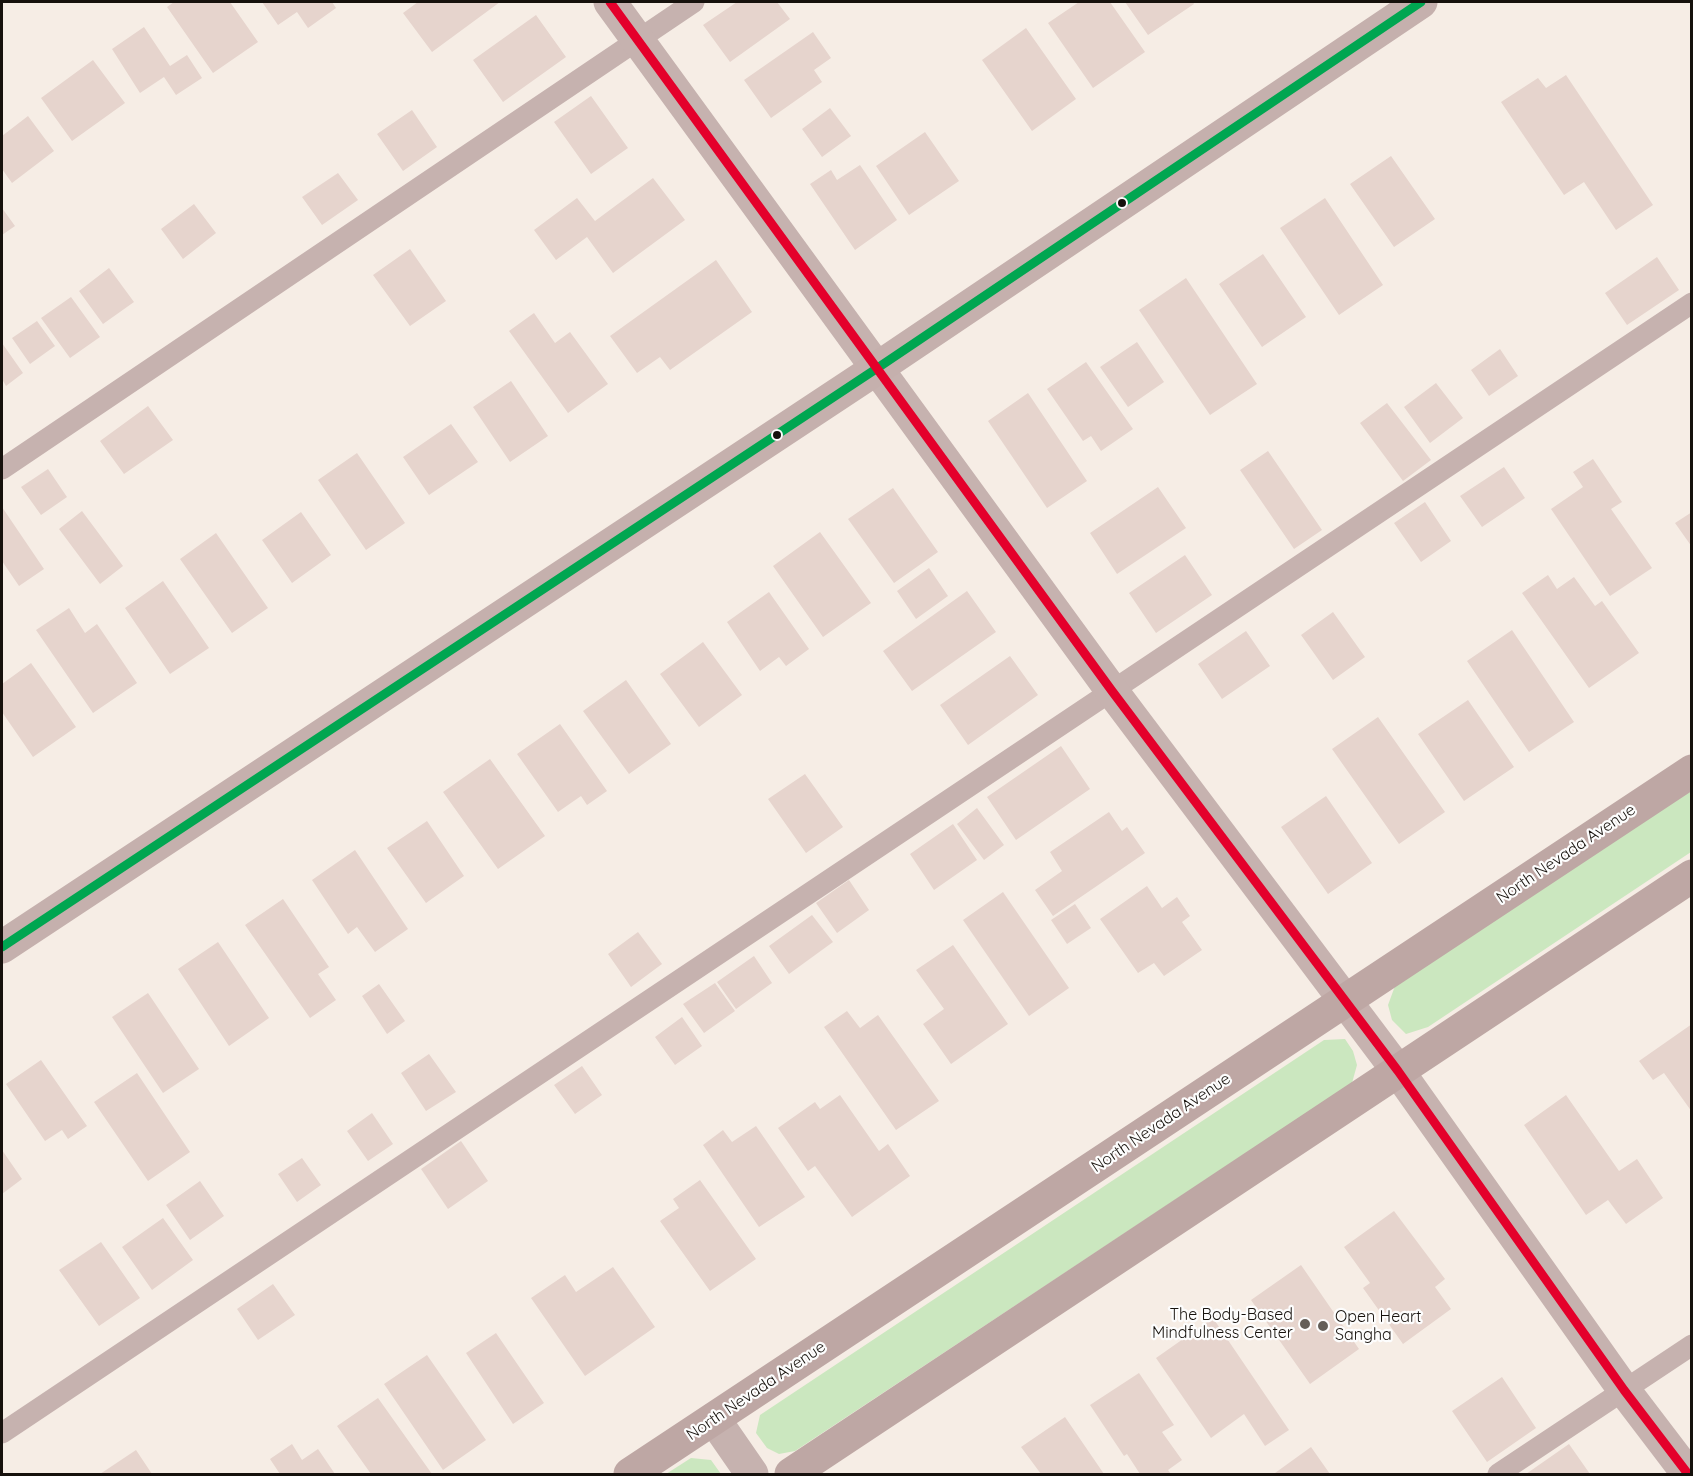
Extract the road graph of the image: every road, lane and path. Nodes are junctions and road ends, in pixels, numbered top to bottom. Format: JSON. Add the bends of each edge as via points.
{"nodes":[{"id":1,"x":610,"y":2,"type":"edge"},
{"id":2,"x":694,"y":2,"type":"edge"},
{"id":3,"x":1421,"y":2,"type":"edge"},
{"id":4,"x":638,"y":39,"type":"junction"},
{"id":5,"x":1692,"y":303,"type":"edge"},
{"id":6,"x":876,"y":369,"type":"junction"},
{"id":7,"x":2,"y":469,"type":"edge"},
{"id":8,"x":1112,"y":691,"type":"junction"},
{"id":9,"x":1692,"y":771,"type":"edge"},
{"id":10,"x":1692,"y":876,"type":"edge"},
{"id":11,"x":2,"y":947,"type":"edge"},
{"id":12,"x":1346,"y":1000,"type":"junction"},
{"id":13,"x":1398,"y":1071,"type":"junction"},
{"id":14,"x":1692,"y":1345,"type":"edge"},
{"id":15,"x":1624,"y":1390,"type":"junction"},
{"id":16,"x":714,"y":1419,"type":"junction"},
{"id":17,"x":2,"y":1433,"type":"edge"},
{"id":18,"x":630,"y":1474,"type":"edge"},
{"id":19,"x":752,"y":1474,"type":"edge"},
{"id":20,"x":791,"y":1474,"type":"edge"},
{"id":21,"x":1498,"y":1474,"type":"edge"},
{"id":22,"x":1688,"y":1474,"type":"edge"}],
"edges":[{"from":1,"to":4,"type":"street"},
{"from":2,"to":4,"type":"lane"},
{"from":3,"to":6,"type":"street"},
{"from":4,"to":6,"type":"street"},
{"from":4,"to":7,"type":"lane"},
{"from":5,"to":8,"type":"lane"},
{"from":6,"to":8,"type":"street"},
{"from":6,"to":11,"type":"street"},
{"from":8,"to":12,"type":"street"},
{"from":8,"to":17,"type":"lane"},
{"from":9,"to":12,"type":"main road","name":"North Nevada Avenue"},
{"from":10,"to":13,"type":"main road"},
{"from":12,"to":13,"type":"street"},
{"from":12,"to":16,"type":"main road","name":"North Nevada Avenue"},
{"from":13,"to":15,"type":"street"},
{"from":13,"to":20,"type":"main road"},
{"from":14,"to":15,"type":"lane"},
{"from":15,"to":21,"type":"lane"},
{"from":15,"to":22,"type":"street"},
{"from":16,"to":18,"type":"main road","name":"North Nevada Avenue"},
{"from":16,"to":19,"type":"street"}]}
